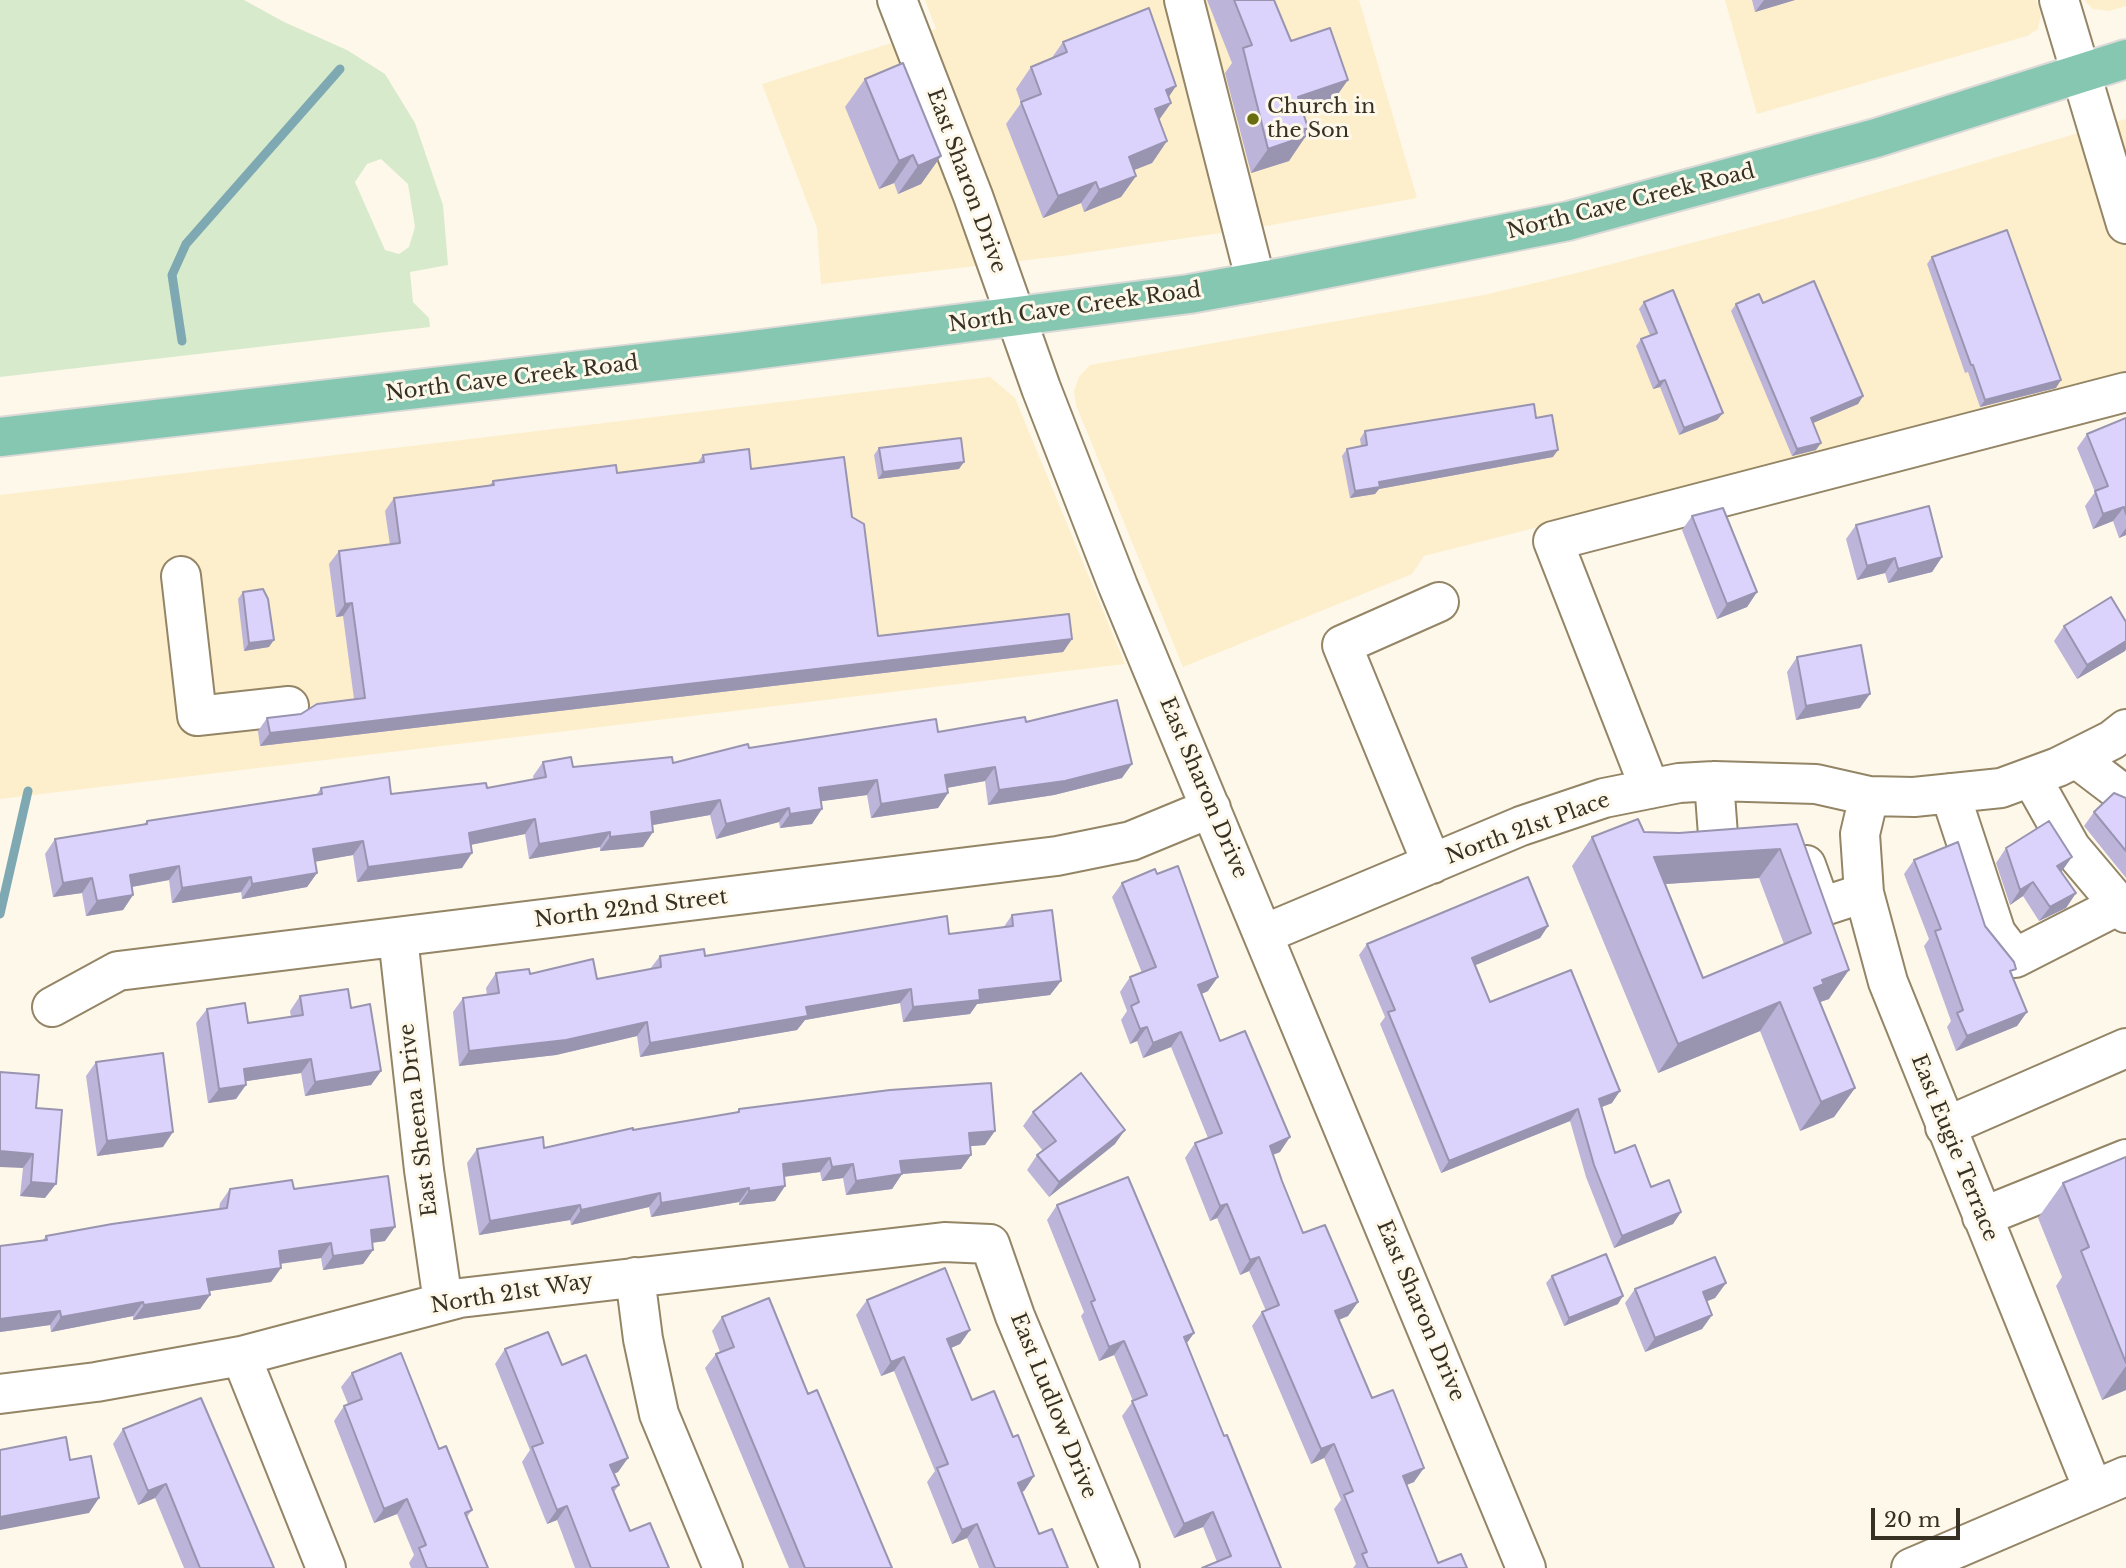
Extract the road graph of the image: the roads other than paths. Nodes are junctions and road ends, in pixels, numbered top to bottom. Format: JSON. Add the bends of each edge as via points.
{"nodes":[{"id":1,"x":897,"y":0,"type":"edge"},
{"id":2,"x":1184,"y":0,"type":"edge"},
{"id":3,"x":2059,"y":0,"type":"edge"},
{"id":4,"x":2126,"y":59,"type":"edge"},
{"id":5,"x":2081,"y":74,"type":"junction"},
{"id":6,"x":2126,"y":225,"type":"edge"},
{"id":7,"x":1256,"y":282,"type":"junction"},
{"id":8,"x":1016,"y":315,"type":"junction"},
{"id":9,"x":2126,"y":392,"type":"edge"},
{"id":10,"x":0,"y":437,"type":"edge"},
{"id":11,"x":181,"y":576,"type":"dead end"},
{"id":12,"x":1439,"y":602,"type":"dead end"},
{"id":13,"x":289,"y":706,"type":"dead end"},
{"id":14,"x":2126,"y":729,"type":"edge"},
{"id":15,"x":2076,"y":758,"type":"junction"},
{"id":16,"x":2031,"y":777,"type":"junction"},
{"id":17,"x":1714,"y":781,"type":"junction"},
{"id":18,"x":1650,"y":789,"type":"junction"},
{"id":19,"x":1950,"y":793,"type":"junction"},
{"id":20,"x":1869,"y":796,"type":"junction"},
{"id":21,"x":2126,"y":796,"type":"edge"},
{"id":22,"x":1211,"y":808,"type":"junction"},
{"id":23,"x":1717,"y":836,"type":"edge"},
{"id":24,"x":1432,"y":864,"type":"junction"},
{"id":25,"x":1806,"y":865,"type":"edge"},
{"id":26,"x":1864,"y":893,"type":"junction"},
{"id":27,"x":1821,"y":907,"type":"junction"},
{"id":28,"x":2122,"y":909,"type":"edge"},
{"id":29,"x":1264,"y":934,"type":"junction"},
{"id":30,"x":398,"y":937,"type":"junction"},
{"id":31,"x":1832,"y":945,"type":"edge"},
{"id":32,"x":52,"y":1007,"type":"dead end"},
{"id":33,"x":2126,"y":1048,"type":"edge"},
{"id":34,"x":1945,"y":1127,"type":"junction"},
{"id":35,"x":2126,"y":1159,"type":"edge"},
{"id":36,"x":1982,"y":1217,"type":"junction"},
{"id":37,"x":990,"y":1244,"type":"joint"},
{"id":38,"x":635,"y":1277,"type":"junction"},
{"id":39,"x":443,"y":1303,"type":"junction"},
{"id":40,"x":241,"y":1356,"type":"junction"},
{"id":41,"x":0,"y":1394,"type":"edge"},
{"id":42,"x":2110,"y":1482,"type":"edge"},
{"id":43,"x":326,"y":1568,"type":"edge"},
{"id":44,"x":723,"y":1568,"type":"edge"},
{"id":45,"x":1120,"y":1568,"type":"edge"},
{"id":46,"x":1526,"y":1568,"type":"edge"},
{"id":47,"x":1911,"y":1568,"type":"edge"}],
"edges":[{"from":1,"to":8,"type":"street","name":"East Sharon Drive"},
{"from":2,"to":7,"type":"street"},
{"from":3,"to":5,"type":"street"},
{"from":4,"to":5,"type":"main road","name":"North Cave Creek Road"},
{"from":5,"to":6,"type":"street"},
{"from":5,"to":7,"type":"main road","name":"North Cave Creek Road","via":[[1876,138],[1568,221]]},
{"from":7,"to":8,"type":"main road","name":"North Cave Creek Road"},
{"from":8,"to":10,"type":"main road","name":"North Cave Creek Road","via":[[499,382]]},
{"from":8,"to":22,"type":"street","name":"East Sharon Drive","via":[[1118,586]]},
{"from":9,"to":18,"type":"street","via":[[1553,541]]},
{"from":11,"to":13,"type":"street","via":[[197,716]]},
{"from":12,"to":24,"type":"street","via":[[1342,645]]},
{"from":14,"to":15,"type":"street","name":"North 21st Place"},
{"from":15,"to":16,"type":"street","name":"North 21st Place"},
{"from":15,"to":21,"type":"street"},
{"from":16,"to":19,"type":"street","name":"North 21st Place","via":[[2001,788]]},
{"from":16,"to":28,"type":"street","via":[[2071,848]]},
{"from":17,"to":18,"type":"street","name":"North 21st Place"},
{"from":17,"to":20,"type":"street","name":"North 21st Place","via":[[1816,784]]},
{"from":17,"to":23,"type":"street"},
{"from":18,"to":24,"type":"street","name":"North 21st Place","via":[[1521,827]]},
{"from":19,"to":20,"type":"street","name":"North 21st Place"},
{"from":19,"to":28,"type":"street","via":[[1996,933],[2015,958]]},
{"from":20,"to":26,"type":"street","name":"East Eugie Terrace","via":[[1860,834]]},
{"from":22,"to":29,"type":"street","name":"East Sharon Drive"},
{"from":22,"to":30,"type":"street","name":"North 22nd Street","via":[[1131,841],[1056,856]]},
{"from":24,"to":29,"type":"street","name":"North 21st Place"},
{"from":25,"to":27,"type":"street"},
{"from":26,"to":27,"type":"street"},
{"from":26,"to":34,"type":"street","name":"East Eugie Terrace","via":[[1888,982]]},
{"from":27,"to":31,"type":"street"},
{"from":29,"to":46,"type":"street","name":"East Sharon Drive"},
{"from":30,"to":32,"type":"street","name":"North 22nd Street","via":[[118,971]]},
{"from":30,"to":39,"type":"street","name":"East Sheena Drive"},
{"from":33,"to":34,"type":"street"},
{"from":34,"to":36,"type":"street","name":"East Eugie Terrace"},
{"from":35,"to":36,"type":"street"},
{"from":36,"to":42,"type":"street","name":"East Eugie Terrace"},
{"from":37,"to":38,"type":"street","name":"North 21st Way","via":[[944,1242]]},
{"from":37,"to":45,"type":"street","name":"East Ludlow Drive","via":[[1015,1316]]},
{"from":38,"to":39,"type":"street","name":"North 21st Way"},
{"from":38,"to":44,"type":"street","via":[[659,1414]]},
{"from":39,"to":40,"type":"street","name":"North 21st Way"},
{"from":40,"to":41,"type":"street","name":"North 21st Way"},
{"from":40,"to":43,"type":"street"},
{"from":42,"to":47,"type":"street"}]}
